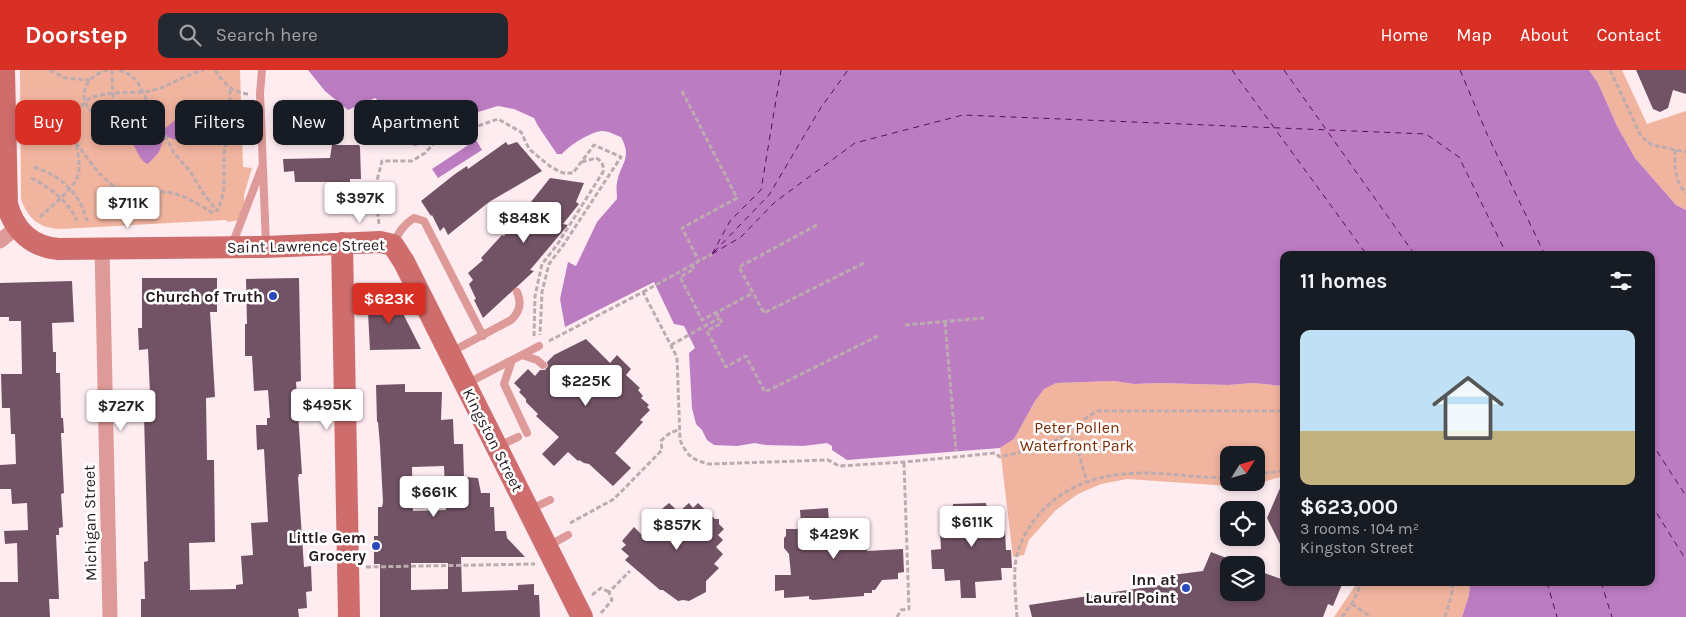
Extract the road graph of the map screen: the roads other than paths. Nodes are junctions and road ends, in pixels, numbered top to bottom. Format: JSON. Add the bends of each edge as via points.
{"nodes":[{"id":1,"x":4,"y":70,"type":"edge"},
{"id":2,"x":262,"y":70,"type":"edge"},
{"id":3,"x":263,"y":163,"type":"junction"},
{"id":4,"x":17,"y":227,"type":"junction"},
{"id":5,"x":0,"y":241,"type":"edge"},
{"id":6,"x":342,"y":243,"type":"junction"},
{"id":7,"x":231,"y":247,"type":"junction"},
{"id":8,"x":266,"y":247,"type":"junction"},
{"id":9,"x":102,"y":248,"type":"junction"},
{"id":10,"x":392,"y":250,"type":"junction"},
{"id":11,"x":517,"y":292,"type":"dead end"},
{"id":12,"x":483,"y":336,"type":"junction"},
{"id":13,"x":537,"y":344,"type":"road end"},
{"id":14,"x":449,"y":353,"type":"junction"},
{"id":15,"x":522,"y":355,"type":"junction"},
{"id":16,"x":512,"y":360,"type":"junction"},
{"id":17,"x":543,"y":365,"type":"dead end"},
{"id":18,"x":465,"y":385,"type":"junction"},
{"id":19,"x":527,"y":433,"type":"dead end"},
{"id":20,"x":518,"y":437,"type":"dead end"},
{"id":21,"x":497,"y":448,"type":"junction"},
{"id":22,"x":550,"y":500,"type":"dead end"},
{"id":23,"x":528,"y":511,"type":"junction"},
{"id":24,"x":568,"y":535,"type":"dead end"},
{"id":25,"x":550,"y":555,"type":"junction"},
{"id":26,"x":591,"y":615,"type":"edge"},
{"id":27,"x":110,"y":617,"type":"edge"},
{"id":28,"x":350,"y":617,"type":"edge"}],
"edges":[{"from":1,"to":4,"type":"street","via":[[6,195],[9,212]]},
{"from":2,"to":3,"type":"lane"},
{"from":3,"to":7,"type":"lane"},
{"from":3,"to":8,"type":"lane"},
{"from":4,"to":5,"type":"street"},
{"from":4,"to":9,"type":"street","name":"Saint Lawrence Street","via":[[34,242],[50,248]]},
{"from":6,"to":8,"type":"street","name":"Saint Lawrence Street"},
{"from":6,"to":10,"type":"street","name":"Saint Lawrence Street"},
{"from":6,"to":28,"type":"street"},
{"from":7,"to":8,"type":"street","name":"Saint Lawrence Street"},
{"from":7,"to":9,"type":"street","name":"Saint Lawrence Street"},
{"from":9,"to":27,"type":"street","name":"Michigan Street"},
{"from":10,"to":12,"type":"lane","via":[[405,224],[414,218],[424,221]]},
{"from":10,"to":14,"type":"street","name":"Kingston Street"},
{"from":11,"to":12,"type":"lane","via":[[520,301],[517,314]]},
{"from":12,"to":14,"type":"lane"},
{"from":13,"to":15,"type":"lane"},
{"from":14,"to":18,"type":"street","name":"Kingston Street"},
{"from":15,"to":16,"type":"lane"},
{"from":15,"to":17,"type":"lane"},
{"from":16,"to":18,"type":"lane"},
{"from":16,"to":19,"type":"lane","via":[[504,384]]},
{"from":18,"to":21,"type":"street","name":"Kingston Street"},
{"from":20,"to":21,"type":"lane"},
{"from":21,"to":23,"type":"street","name":"Kingston Street"},
{"from":22,"to":23,"type":"lane"},
{"from":23,"to":25,"type":"street","name":"Kingston Street"},
{"from":24,"to":25,"type":"lane"},
{"from":25,"to":26,"type":"street","name":"Kingston Street"}]}
